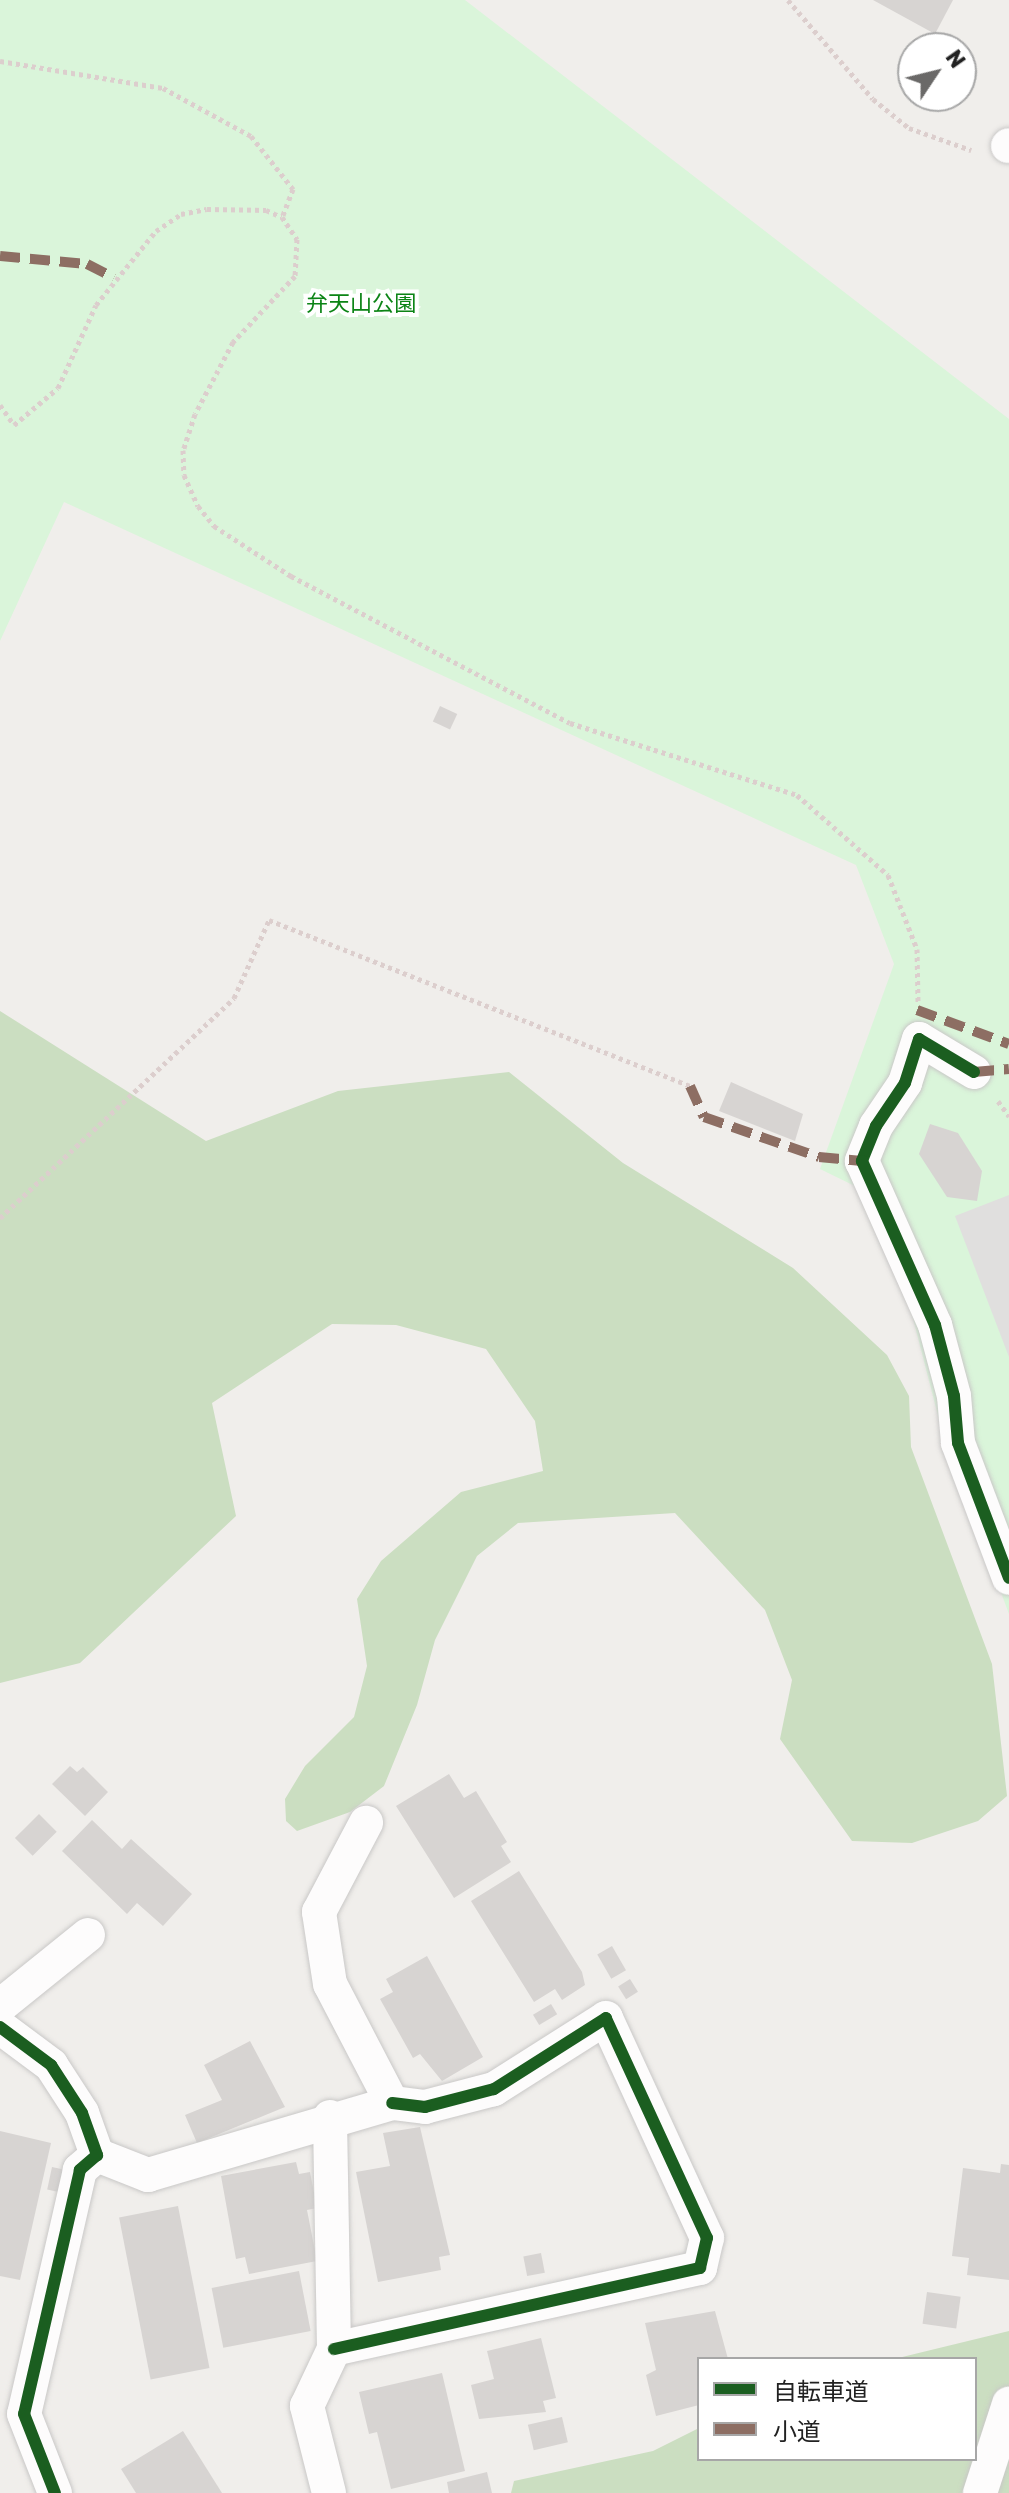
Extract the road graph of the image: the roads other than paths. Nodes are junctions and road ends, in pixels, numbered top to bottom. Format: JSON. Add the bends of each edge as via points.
{"nodes":[{"id":1,"x":974,"y":1072,"type":"dead end"},
{"id":2,"x":1009,"y":1578,"type":"edge"},
{"id":3,"x":366,"y":1823,"type":"dead end"},
{"id":4,"x":88,"y":1935,"type":"dead end"},
{"id":5,"x":0,"y":2006,"type":"edge"},
{"id":6,"x":0,"y":2027,"type":"edge"},
{"id":7,"x":392,"y":2103,"type":"junction"},
{"id":8,"x":330,"y":2117,"type":"junction"},
{"id":9,"x":97,"y":2155,"type":"junction"},
{"id":10,"x":334,"y":2349,"type":"junction"},
{"id":11,"x":1009,"y":2404,"type":"edge"},
{"id":12,"x":55,"y":2493,"type":"edge"},
{"id":13,"x":329,"y":2493,"type":"edge"},
{"id":14,"x":980,"y":2493,"type":"edge"}],
"edges":[{"from":1,"to":2,"type":"street","via":[[919,1039],[905,1083],[876,1126],[862,1161],[935,1325],[954,1396],[958,1443]]},
{"from":3,"to":7,"type":"street","via":[[319,1912],[330,1984]]},
{"from":4,"to":5,"type":"street"},
{"from":6,"to":9,"type":"street","via":[[51,2065],[82,2113]]},
{"from":7,"to":8,"type":"street"},
{"from":7,"to":10,"type":"street","via":[[425,2107],[494,2089],[606,2018],[707,2238],[704,2253],[700,2268]]},
{"from":8,"to":9,"type":"street","via":[[148,2175]]},
{"from":8,"to":10,"type":"street"},
{"from":9,"to":12,"type":"street","via":[[80,2170],[24,2414]]},
{"from":10,"to":13,"type":"street","via":[[307,2406]]},
{"from":11,"to":14,"type":"street"}]}
